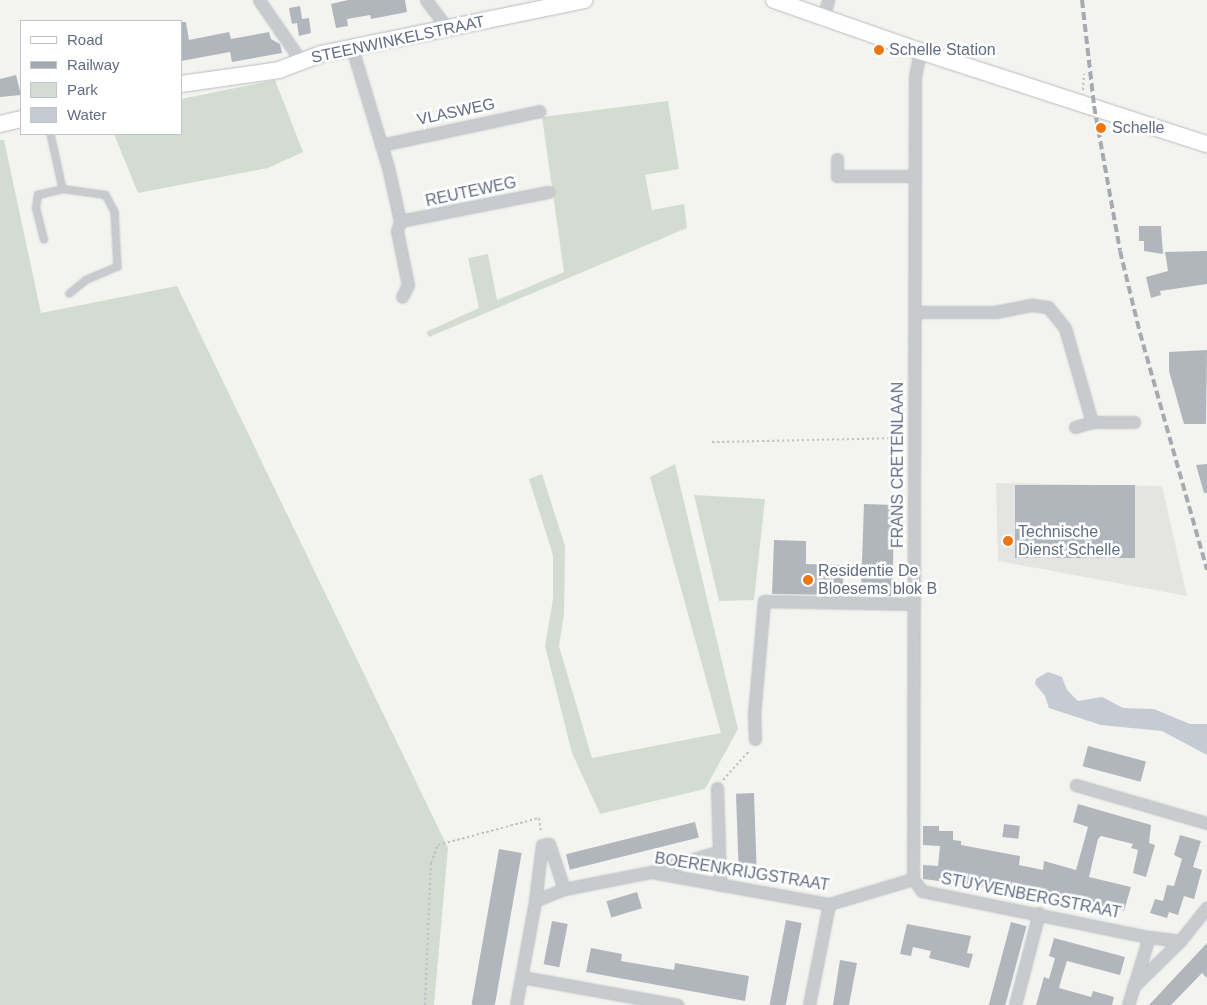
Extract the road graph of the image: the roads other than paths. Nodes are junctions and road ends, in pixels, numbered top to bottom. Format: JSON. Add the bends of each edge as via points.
{"nodes":[{"id":1,"x":259,"y":0,"type":"edge"},
{"id":2,"x":426,"y":0,"type":"edge"},
{"id":3,"x":585,"y":0,"type":"edge"},
{"id":4,"x":774,"y":0,"type":"edge"},
{"id":5,"x":828,"y":0,"type":"edge"},
{"id":6,"x":551,"y":4,"type":"edge"},
{"id":7,"x":823,"y":18,"type":"junction"},
{"id":8,"x":448,"y":29,"type":"junction"},
{"id":9,"x":352,"y":48,"type":"junction"},
{"id":10,"x":920,"y":51,"type":"junction"},
{"id":11,"x":301,"y":61,"type":"junction"},
{"id":12,"x":182,"y":84,"type":"edge"},
{"id":13,"x":539,"y":111,"type":"dead end"},
{"id":14,"x":20,"y":119,"type":"edge"},
{"id":15,"x":0,"y":124,"type":"edge"},
{"id":16,"x":51,"y":135,"type":"edge"},
{"id":17,"x":1207,"y":144,"type":"edge"},
{"id":18,"x":381,"y":145,"type":"junction"},
{"id":19,"x":837,"y":158,"type":"dead end"},
{"id":20,"x":915,"y":176,"type":"junction"},
{"id":21,"x":63,"y":189,"type":"junction"},
{"id":22,"x":548,"y":192,"type":"dead end"},
{"id":23,"x":400,"y":220,"type":"junction"},
{"id":24,"x":44,"y":240,"type":"dead end"},
{"id":25,"x":70,"y":294,"type":"dead end"},
{"id":26,"x":402,"y":298,"type":"dead end"},
{"id":27,"x":915,"y":312,"type":"junction"},
{"id":28,"x":1092,"y":422,"type":"junction"},
{"id":29,"x":1134,"y":422,"type":"dead end"},
{"id":30,"x":1076,"y":427,"type":"dead end"},
{"id":31,"x":914,"y":604,"type":"junction"},
{"id":32,"x":755,"y":739,"type":"road end"},
{"id":33,"x":1076,"y":785,"type":"dead end"},
{"id":34,"x":717,"y":788,"type":"road end"},
{"id":35,"x":1207,"y":823,"type":"edge"},
{"id":36,"x":717,"y":852,"type":"junction"},
{"id":37,"x":651,"y":872,"type":"junction"},
{"id":38,"x":913,"y":879,"type":"junction"},
{"id":39,"x":720,"y":885,"type":"junction"},
{"id":40,"x":564,"y":889,"type":"junction"},
{"id":41,"x":536,"y":901,"type":"junction"},
{"id":42,"x":828,"y":904,"type":"junction"},
{"id":43,"x":1207,"y":907,"type":"edge"},
{"id":44,"x":1039,"y":913,"type":"junction"},
{"id":45,"x":1149,"y":937,"type":"junction"},
{"id":46,"x":1180,"y":941,"type":"junction"},
{"id":47,"x":522,"y":977,"type":"junction"},
{"id":48,"x":1132,"y":987,"type":"junction"},
{"id":49,"x":516,"y":1005,"type":"edge"},
{"id":50,"x":678,"y":1005,"type":"edge"},
{"id":51,"x":809,"y":1005,"type":"edge"},
{"id":52,"x":1015,"y":1005,"type":"edge"},
{"id":53,"x":1128,"y":1005,"type":"edge"}],
"edges":[{"from":1,"to":11,"type":"street"},
{"from":2,"to":8,"type":"street"},
{"from":3,"to":6,"type":"street","name":"STEENWINKELSTRAAT"},
{"from":4,"to":7,"type":"street"},
{"from":5,"to":7,"type":"street"},
{"from":6,"to":8,"type":"street","name":"STEENWINKELSTRAAT"},
{"from":7,"to":10,"type":"street"},
{"from":8,"to":9,"type":"street","name":"STEENWINKELSTRAAT"},
{"from":9,"to":11,"type":"street","name":"STEENWINKELSTRAAT"},
{"from":9,"to":18,"type":"street"},
{"from":10,"to":17,"type":"street"},
{"from":10,"to":20,"type":"street","name":"FRANS CRETENLAAN","via":[[915,76]]},
{"from":11,"to":12,"type":"street","name":"STEENWINKELSTRAAT","via":[[279,70]]},
{"from":13,"to":18,"type":"street","name":"VLASWEG"},
{"from":14,"to":15,"type":"street"},
{"from":16,"to":21,"type":"lane"},
{"from":18,"to":23,"type":"street"},
{"from":19,"to":20,"type":"street","via":[[837,176]]},
{"from":20,"to":27,"type":"street","name":"FRANS CRETENLAAN"},
{"from":21,"to":24,"type":"lane","via":[[38,195],[36,209]]},
{"from":21,"to":25,"type":"lane","via":[[106,195],[111,200],[119,262],[118,267],[87,280]]},
{"from":22,"to":23,"type":"street","name":"REUTEWEG"},
{"from":23,"to":26,"type":"street","via":[[397,231],[408,285]]},
{"from":27,"to":28,"type":"street","via":[[995,312],[1032,305],[1048,307],[1065,328]]},
{"from":27,"to":31,"type":"street","name":"FRANS CRETENLAAN"},
{"from":28,"to":29,"type":"street"},
{"from":28,"to":30,"type":"street"},
{"from":31,"to":32,"type":"street","via":[[764,601]]},
{"from":31,"to":38,"type":"street","name":"FRANS CRETENLAAN"},
{"from":33,"to":35,"type":"street"},
{"from":34,"to":36,"type":"street"},
{"from":36,"to":37,"type":"street"},
{"from":36,"to":39,"type":"street"},
{"from":37,"to":39,"type":"street","name":"BOERENKRIJGSTRAAT"},
{"from":37,"to":40,"type":"street","name":"BOERENKRIJGSTRAAT"},
{"from":38,"to":42,"type":"street","name":"BOERENKRIJGSTRAAT"},
{"from":38,"to":44,"type":"street","name":"STUYVENBERGSTRAAT","via":[[922,891]]},
{"from":39,"to":42,"type":"street","name":"BOERENKRIJGSTRAAT"},
{"from":40,"to":41,"type":"street","name":"BOERENKRIJGSTRAAT"},
{"from":40,"to":41,"type":"street","via":[[549,844],[542,846]]},
{"from":41,"to":47,"type":"street"},
{"from":42,"to":51,"type":"street"},
{"from":43,"to":46,"type":"street"},
{"from":44,"to":45,"type":"street","name":"STUYVENBERGSTRAAT"},
{"from":44,"to":52,"type":"street"},
{"from":45,"to":46,"type":"street","name":"STUYVENBERGSTRAAT"},
{"from":45,"to":48,"type":"street"},
{"from":46,"to":48,"type":"street"},
{"from":47,"to":49,"type":"street"},
{"from":47,"to":50,"type":"street"},
{"from":48,"to":53,"type":"street"}]}
